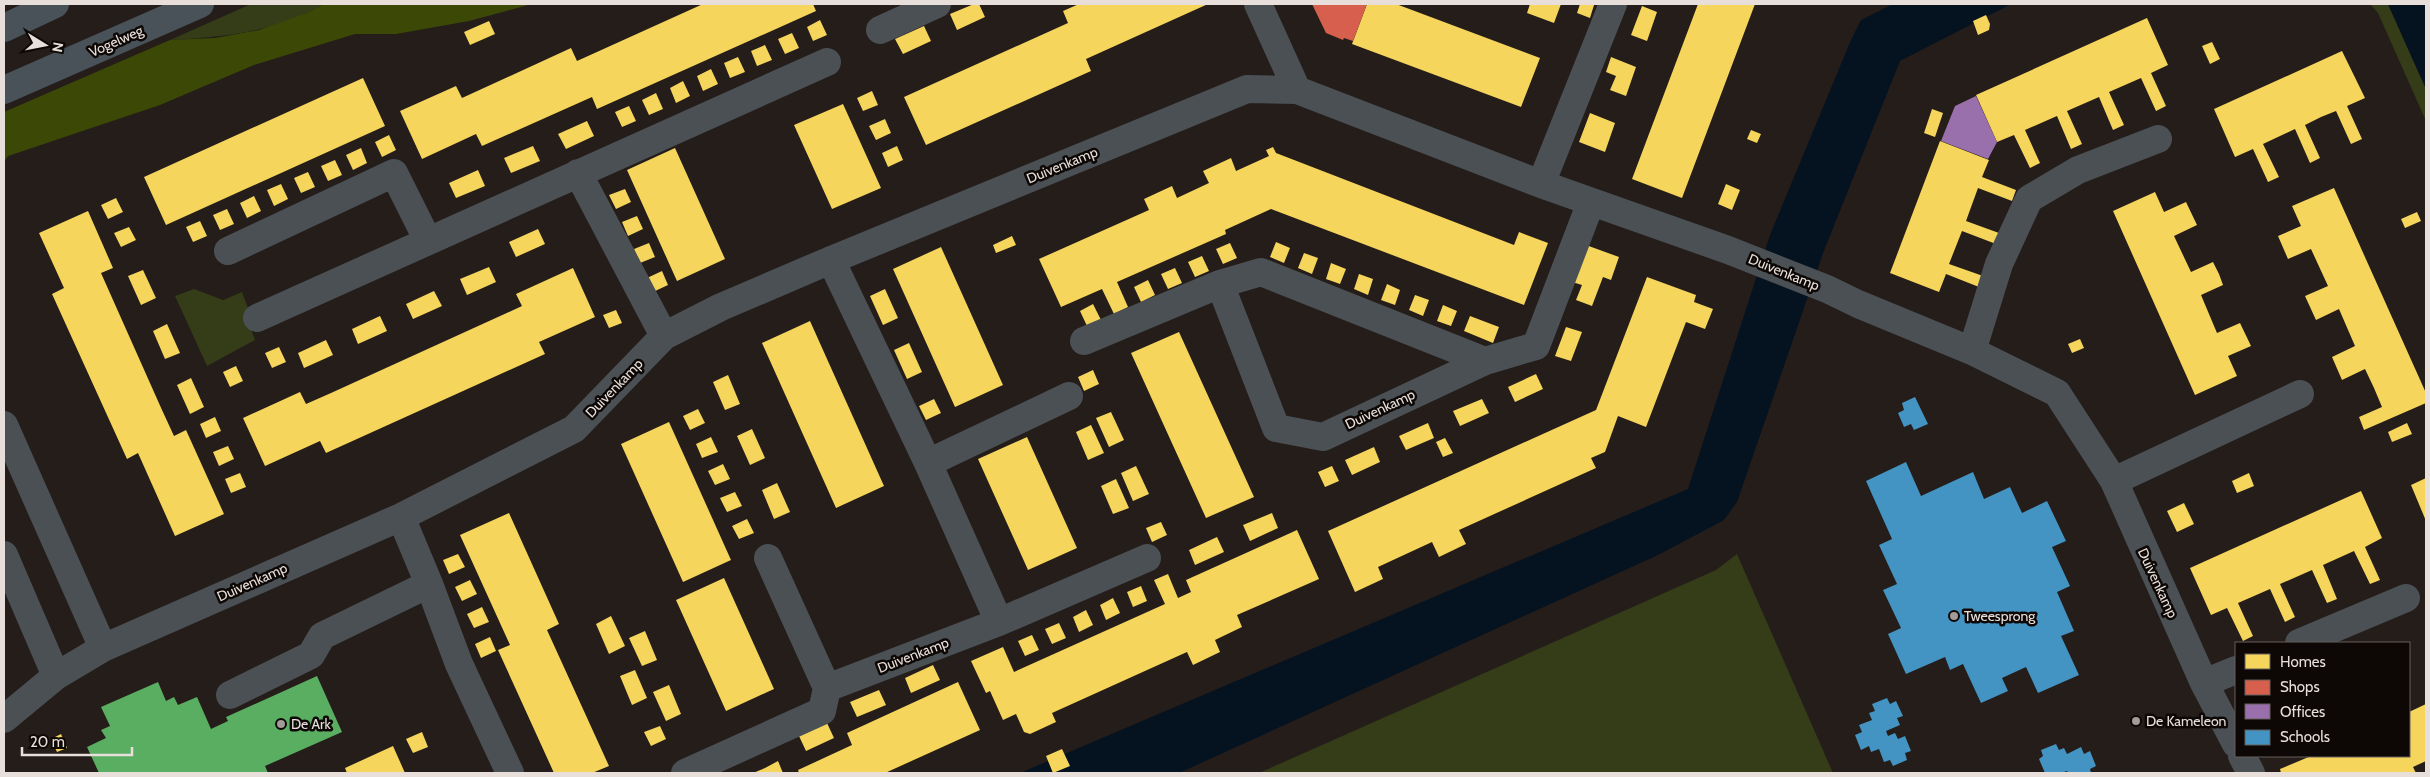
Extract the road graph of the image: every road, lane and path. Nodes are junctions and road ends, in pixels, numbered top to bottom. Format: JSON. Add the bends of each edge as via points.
{"nodes":[{"id":1,"x":55,"y":4,"type":"edge"},
{"id":2,"x":200,"y":4,"type":"edge"},
{"id":3,"x":937,"y":4,"type":"edge"},
{"id":4,"x":1258,"y":4,"type":"edge"},
{"id":5,"x":1613,"y":4,"type":"edge"},
{"id":6,"x":4,"y":28,"type":"edge"},
{"id":7,"x":880,"y":30,"type":"dead end"},
{"id":8,"x":827,"y":62,"type":"dead end"},
{"id":9,"x":4,"y":90,"type":"edge"},
{"id":10,"x":1297,"y":90,"type":"junction"},
{"id":11,"x":2158,"y":139,"type":"dead end"},
{"id":12,"x":578,"y":173,"type":"junction"},
{"id":13,"x":1540,"y":184,"type":"junction"},
{"id":14,"x":1592,"y":202,"type":"junction"},
{"id":15,"x":428,"y":241,"type":"junction"},
{"id":16,"x":228,"y":251,"type":"dead end"},
{"id":17,"x":831,"y":260,"type":"junction"},
{"id":18,"x":1220,"y":284,"type":"junction"},
{"id":19,"x":257,"y":318,"type":"dead end"},
{"id":20,"x":664,"y":336,"type":"junction"},
{"id":21,"x":1084,"y":341,"type":"dead end"},
{"id":22,"x":1972,"y":351,"type":"junction"},
{"id":23,"x":1485,"y":361,"type":"junction"},
{"id":24,"x":2300,"y":394,"type":"dead end"},
{"id":25,"x":1069,"y":396,"type":"dead end"},
{"id":26,"x":4,"y":425,"type":"edge"},
{"id":27,"x":928,"y":463,"type":"junction"},
{"id":28,"x":2114,"y":481,"type":"junction"},
{"id":29,"x":401,"y":517,"type":"junction"},
{"id":30,"x":4,"y":555,"type":"edge"},
{"id":31,"x":768,"y":558,"type":"dead end"},
{"id":32,"x":1147,"y":558,"type":"dead end"},
{"id":33,"x":429,"y":584,"type":"junction"},
{"id":34,"x":2406,"y":598,"type":"dead end"},
{"id":35,"x":999,"y":622,"type":"junction"},
{"id":36,"x":2301,"y":642,"type":"edge"},
{"id":37,"x":104,"y":648,"type":"junction"},
{"id":38,"x":2235,"y":670,"type":"edge"},
{"id":39,"x":56,"y":676,"type":"junction"},
{"id":40,"x":2204,"y":683,"type":"junction"},
{"id":41,"x":828,"y":688,"type":"junction"},
{"id":42,"x":230,"y":695,"type":"dead end"},
{"id":43,"x":4,"y":719,"type":"edge"},
{"id":44,"x":2235,"y":742,"type":"edge"},
{"id":45,"x":2243,"y":757,"type":"edge"},
{"id":46,"x":510,"y":773,"type":"edge"},
{"id":47,"x":685,"y":773,"type":"edge"},
{"id":48,"x":2251,"y":773,"type":"edge"}],
"edges":[{"from":1,"to":6,"type":"street"},
{"from":2,"to":9,"type":"street","name":"Vogelweg"},
{"from":3,"to":7,"type":"street"},
{"from":4,"to":10,"type":"street"},
{"from":5,"to":13,"type":"street"},
{"from":8,"to":12,"type":"street"},
{"from":10,"to":13,"type":"street","name":"Duivenkamp"},
{"from":10,"to":17,"type":"street","name":"Duivenkamp","via":[[1247,89]]},
{"from":11,"to":22,"type":"street","via":[[2078,170],[2029,199],[1999,264]]},
{"from":12,"to":15,"type":"street"},
{"from":12,"to":20,"type":"street"},
{"from":13,"to":14,"type":"street","name":"Duivenkamp"},
{"from":14,"to":22,"type":"street","name":"Duivenkamp","via":[[1827,289]]},
{"from":14,"to":23,"type":"street","name":"Duivenkamp","via":[[1536,346]]},
{"from":15,"to":16,"type":"street","via":[[394,173]]},
{"from":15,"to":19,"type":"street"},
{"from":17,"to":20,"type":"street","name":"Duivenkamp"},
{"from":17,"to":27,"type":"street"},
{"from":18,"to":21,"type":"street"},
{"from":18,"to":23,"type":"street","via":[[1262,272]]},
{"from":18,"to":23,"type":"street","name":"Duivenkamp","via":[[1276,428],[1323,436]]},
{"from":20,"to":29,"type":"street","name":"Duivenkamp","via":[[574,429]]},
{"from":22,"to":28,"type":"street","name":"Duivenkamp","via":[[2057,393]]},
{"from":24,"to":28,"type":"street"},
{"from":25,"to":27,"type":"street"},
{"from":26,"to":37,"type":"street"},
{"from":27,"to":35,"type":"street"},
{"from":28,"to":40,"type":"street","name":"Duivenkamp"},
{"from":29,"to":33,"type":"street"},
{"from":29,"to":37,"type":"street","name":"Duivenkamp"},
{"from":30,"to":39,"type":"street"},
{"from":31,"to":41,"type":"street"},
{"from":32,"to":35,"type":"street","name":"Duivenkamp"},
{"from":33,"to":42,"type":"street","via":[[322,636],[311,655]]},
{"from":33,"to":46,"type":"street","via":[[459,664]]},
{"from":34,"to":36,"type":"street"},
{"from":35,"to":41,"type":"street","name":"Duivenkamp"},
{"from":37,"to":39,"type":"street","name":"Duivenkamp"},
{"from":38,"to":40,"type":"street"},
{"from":39,"to":43,"type":"street","name":"Duivenkamp"},
{"from":40,"to":44,"type":"street","name":"Duivenkamp"},
{"from":41,"to":47,"type":"street","via":[[822,710]]},
{"from":45,"to":48,"type":"street"}]}
